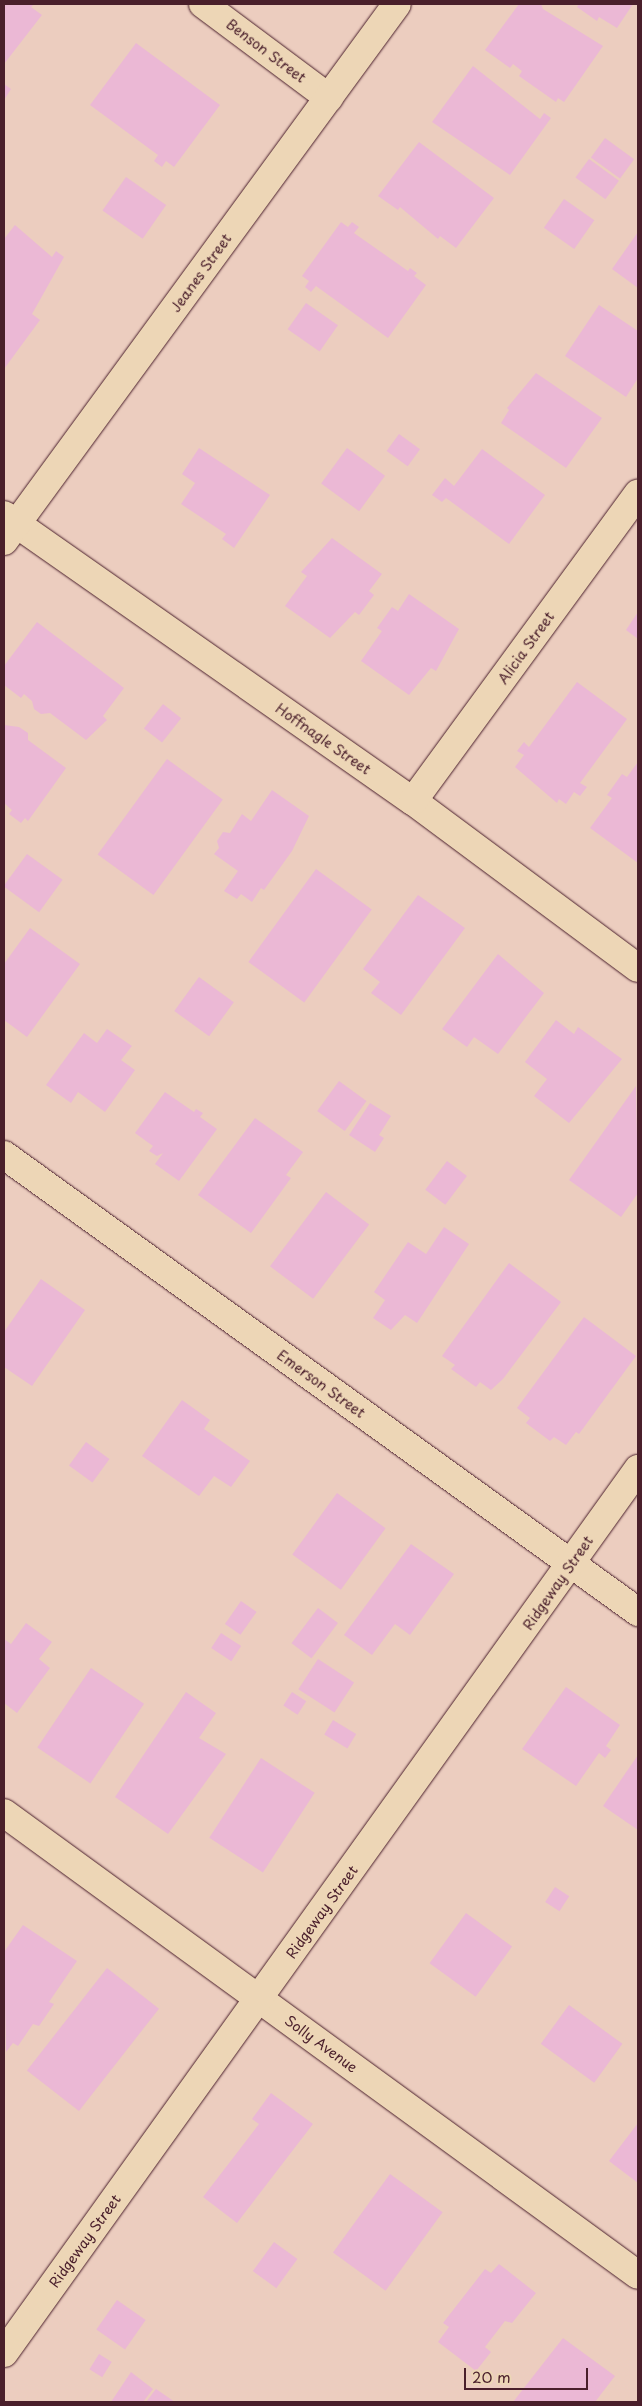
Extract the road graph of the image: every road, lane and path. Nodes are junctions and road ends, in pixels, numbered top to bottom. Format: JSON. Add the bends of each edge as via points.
{"nodes":[{"id":1,"x":203,"y":4,"type":"edge"},
{"id":2,"x":397,"y":4,"type":"edge"},
{"id":3,"x":329,"y":98,"type":"junction"},
{"id":4,"x":638,"y":494,"type":"edge"},
{"id":5,"x":8,"y":527,"type":"edge"},
{"id":6,"x":413,"y":801,"type":"junction"},
{"id":7,"x":638,"y":968,"type":"edge"},
{"id":8,"x":4,"y":1155,"type":"edge"},
{"id":9,"x":638,"y":1469,"type":"edge"},
{"id":10,"x":572,"y":1564,"type":"junction"},
{"id":11,"x":638,"y":1612,"type":"edge"},
{"id":12,"x":4,"y":1813,"type":"edge"},
{"id":13,"x":259,"y":2000,"type":"junction"},
{"id":14,"x":638,"y":2275,"type":"edge"},
{"id":15,"x":4,"y":2353,"type":"edge"}],
"edges":[{"from":1,"to":3,"type":"street","name":"Benson Street"},
{"from":2,"to":3,"type":"street","name":"Jeanes Street"},
{"from":3,"to":5,"type":"street","name":"Jeanes Street"},
{"from":4,"to":6,"type":"street","name":"Alicia Street"},
{"from":5,"to":6,"type":"street","name":"Hoffnagle Street"},
{"from":6,"to":7,"type":"street","name":"Hoffnagle Street"},
{"from":8,"to":10,"type":"street","name":"Emerson Street"},
{"from":9,"to":10,"type":"street","name":"Ridgeway Street"},
{"from":10,"to":11,"type":"street","name":"Emerson Street"},
{"from":10,"to":13,"type":"street","name":"Ridgeway Street"},
{"from":12,"to":13,"type":"street","name":"Solly Avenue"},
{"from":13,"to":14,"type":"street","name":"Solly Avenue"},
{"from":13,"to":15,"type":"street","name":"Ridgeway Street"}]}
